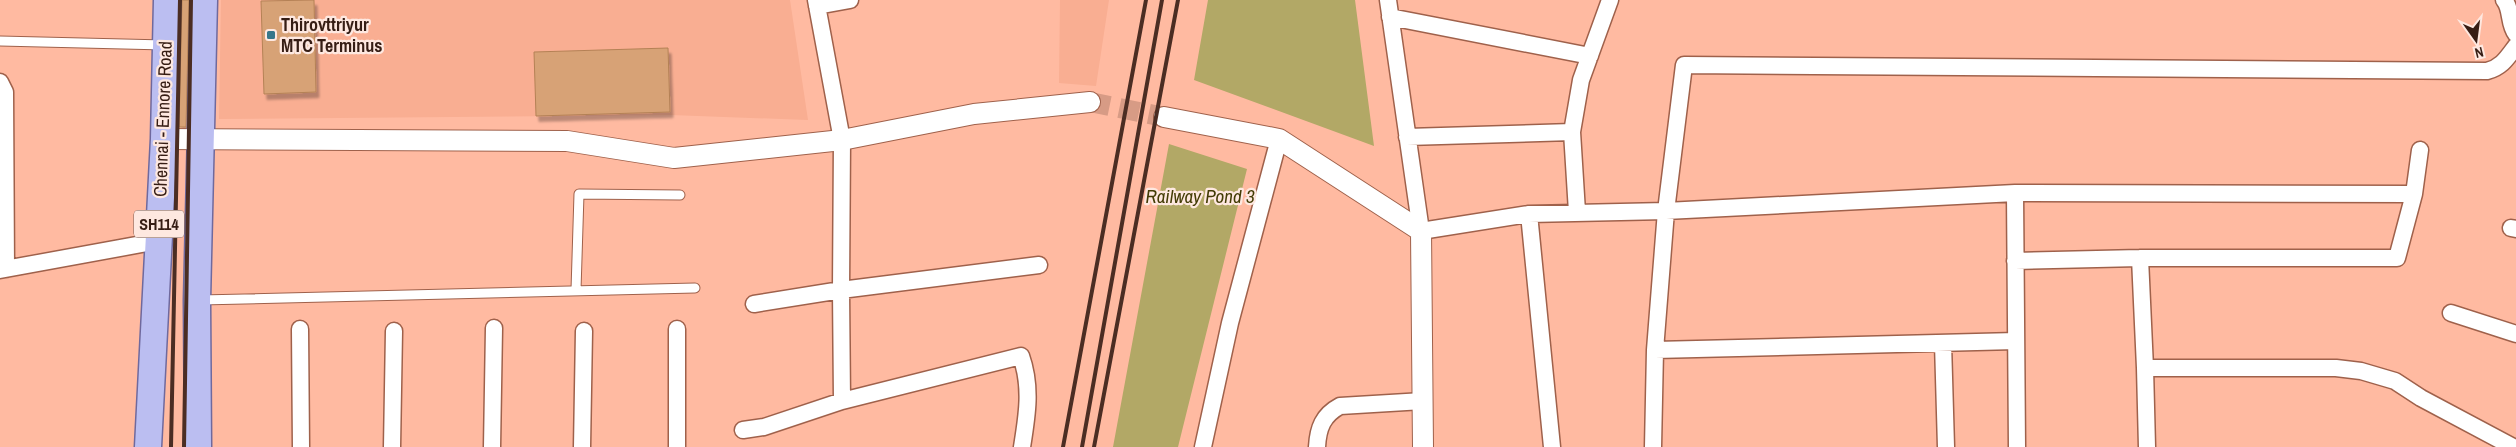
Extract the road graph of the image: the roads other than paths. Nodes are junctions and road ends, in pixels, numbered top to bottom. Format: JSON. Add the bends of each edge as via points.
{"nodes":[{"id":1,"x":167,"y":0,"type":"edge"},
{"id":2,"x":204,"y":0,"type":"edge"},
{"id":3,"x":850,"y":0,"type":"edge"},
{"id":4,"x":1388,"y":0,"type":"edge"},
{"id":5,"x":1610,"y":0,"type":"edge"},
{"id":6,"x":2504,"y":0,"type":"edge"},
{"id":7,"x":816,"y":3,"type":"edge"},
{"id":8,"x":1390,"y":17,"type":"junction"},
{"id":9,"x":2516,"y":34,"type":"edge"},
{"id":10,"x":0,"y":41,"type":"edge"},
{"id":11,"x":167,"y":45,"type":"junction"},
{"id":12,"x":2516,"y":46,"type":"edge"},
{"id":13,"x":1590,"y":56,"type":"junction"},
{"id":14,"x":0,"y":82,"type":"edge"},
{"id":15,"x":1090,"y":102,"type":"tunnel mouth"},
{"id":16,"x":1164,"y":117,"type":"tunnel mouth"},
{"id":17,"x":1572,"y":132,"type":"junction"},
{"id":18,"x":1408,"y":136,"type":"junction"},
{"id":19,"x":164,"y":139,"type":"junction"},
{"id":20,"x":202,"y":139,"type":"junction"},
{"id":21,"x":1279,"y":139,"type":"junction"},
{"id":22,"x":842,"y":140,"type":"junction"},
{"id":23,"x":2420,"y":150,"type":"dead end"},
{"id":24,"x":3,"y":188,"type":"edge"},
{"id":25,"x":2014,"y":193,"type":"junction"},
{"id":26,"x":2414,"y":194,"type":"junction"},
{"id":27,"x":680,"y":195,"type":"dead end"},
{"id":28,"x":1666,"y":211,"type":"junction"},
{"id":29,"x":1577,"y":212,"type":"junction"},
{"id":30,"x":1529,"y":214,"type":"junction"},
{"id":31,"x":1421,"y":231,"type":"junction"},
{"id":32,"x":158,"y":241,"type":"junction"},
{"id":33,"x":2140,"y":258,"type":"junction"},
{"id":34,"x":2015,"y":261,"type":"junction"},
{"id":35,"x":1038,"y":265,"type":"dead end"},
{"id":36,"x":3,"y":269,"type":"edge"},
{"id":37,"x":695,"y":288,"type":"dead end"},
{"id":38,"x":576,"y":290,"type":"junction"},
{"id":39,"x":841,"y":290,"type":"junction"},
{"id":40,"x":197,"y":300,"type":"junction"},
{"id":41,"x":754,"y":304,"type":"dead end"},
{"id":42,"x":2451,"y":313,"type":"dead end"},
{"id":43,"x":494,"y":328,"type":"dead end"},
{"id":44,"x":300,"y":329,"type":"dead end"},
{"id":45,"x":677,"y":329,"type":"dead end"},
{"id":46,"x":394,"y":331,"type":"dead end"},
{"id":47,"x":584,"y":331,"type":"dead end"},
{"id":48,"x":2516,"y":334,"type":"edge"},
{"id":49,"x":2016,"y":341,"type":"junction"},
{"id":50,"x":1944,"y":343,"type":"junction"},
{"id":51,"x":1654,"y":350,"type":"junction"},
{"id":52,"x":2145,"y":368,"type":"junction"},
{"id":53,"x":842,"y":401,"type":"junction"},
{"id":54,"x":1423,"y":401,"type":"junction"},
{"id":55,"x":743,"y":430,"type":"dead end"},
{"id":56,"x":148,"y":447,"type":"edge"},
{"id":57,"x":198,"y":447,"type":"edge"},
{"id":58,"x":301,"y":447,"type":"edge"},
{"id":59,"x":392,"y":447,"type":"edge"},
{"id":60,"x":492,"y":447,"type":"edge"},
{"id":61,"x":582,"y":447,"type":"edge"},
{"id":62,"x":677,"y":447,"type":"edge"},
{"id":63,"x":1022,"y":447,"type":"edge"},
{"id":64,"x":1203,"y":447,"type":"edge"},
{"id":65,"x":1317,"y":447,"type":"edge"},
{"id":66,"x":1423,"y":447,"type":"edge"},
{"id":67,"x":1552,"y":447,"type":"edge"},
{"id":68,"x":1653,"y":447,"type":"edge"},
{"id":69,"x":1946,"y":447,"type":"edge"},
{"id":70,"x":2017,"y":447,"type":"edge"},
{"id":71,"x":2147,"y":447,"type":"edge"},
{"id":72,"x":2513,"y":447,"type":"edge"}],
"edges":[{"from":1,"to":11,"type":"main road","name":"Chennai - Ennore Road","number":"SH114"},
{"from":2,"to":20,"type":"main road","number":"SH114"},
{"from":3,"to":7,"type":"street"},
{"from":4,"to":8,"type":"street"},
{"from":5,"to":13,"type":"street"},
{"from":6,"to":9,"type":"street"},
{"from":7,"to":22,"type":"street"},
{"from":8,"to":13,"type":"street"},
{"from":8,"to":18,"type":"street"},
{"from":10,"to":11,"type":"lane"},
{"from":11,"to":19,"type":"main road","name":"Chennai - Ennore Road","number":"SH114"},
{"from":12,"to":28,"type":"street","via":[[2504,63],[2487,71],[1684,65]]},
{"from":13,"to":17,"type":"street","via":[[1581,80]]},
{"from":14,"to":24,"type":"street","via":[[5,92]]},
{"from":15,"to":22,"type":"street","via":[[974,114]]},
{"from":16,"to":21,"type":"street"},
{"from":17,"to":18,"type":"street"},
{"from":17,"to":29,"type":"street"},
{"from":18,"to":31,"type":"street"},
{"from":19,"to":20,"type":"street"},
{"from":19,"to":32,"type":"main road","name":"Chennai - Ennore Road","number":"SH114"},
{"from":20,"to":22,"type":"street","via":[[567,141],[674,158]]},
{"from":20,"to":40,"type":"main road","number":"SH114"},
{"from":21,"to":31,"type":"street"},
{"from":21,"to":64,"type":"street","via":[[1230,323]]},
{"from":22,"to":39,"type":"street"},
{"from":23,"to":26,"type":"street"},
{"from":24,"to":36,"type":"street"},
{"from":25,"to":26,"type":"street"},
{"from":25,"to":28,"type":"street"},
{"from":25,"to":34,"type":"street"},
{"from":26,"to":33,"type":"street","via":[[2397,258]]},
{"from":27,"to":38,"type":"lane","via":[[579,194]]},
{"from":28,"to":29,"type":"street"},
{"from":28,"to":51,"type":"street"},
{"from":29,"to":30,"type":"street"},
{"from":30,"to":31,"type":"street"},
{"from":30,"to":67,"type":"street"},
{"from":31,"to":54,"type":"street"},
{"from":32,"to":36,"type":"street"},
{"from":32,"to":56,"type":"main road","name":"Chennai - Ennore Road","number":"SH114"},
{"from":33,"to":34,"type":"street"},
{"from":33,"to":52,"type":"street"},
{"from":34,"to":49,"type":"street"},
{"from":35,"to":39,"type":"street"},
{"from":37,"to":38,"type":"lane"},
{"from":38,"to":40,"type":"lane"},
{"from":39,"to":41,"type":"street"},
{"from":39,"to":53,"type":"street"},
{"from":40,"to":57,"type":"main road","number":"SH114"},
{"from":42,"to":48,"type":"street"},
{"from":43,"to":60,"type":"street"},
{"from":44,"to":58,"type":"street"},
{"from":45,"to":62,"type":"street"},
{"from":46,"to":59,"type":"street"},
{"from":47,"to":61,"type":"street"},
{"from":49,"to":50,"type":"street"},
{"from":49,"to":70,"type":"street"},
{"from":50,"to":51,"type":"street"},
{"from":50,"to":69,"type":"street"},
{"from":51,"to":68,"type":"street"},
{"from":52,"to":71,"type":"street"},
{"from":52,"to":72,"type":"street","via":[[2336,368],[2361,371],[2395,381]]},
{"from":53,"to":55,"type":"street","via":[[764,427]]},
{"from":53,"to":63,"type":"street","via":[[1021,356],[1028,380],[1028,414]]},
{"from":54,"to":65,"type":"street","via":[[1340,406],[1329,412],[1318,430]]},
{"from":54,"to":66,"type":"street"}]}
